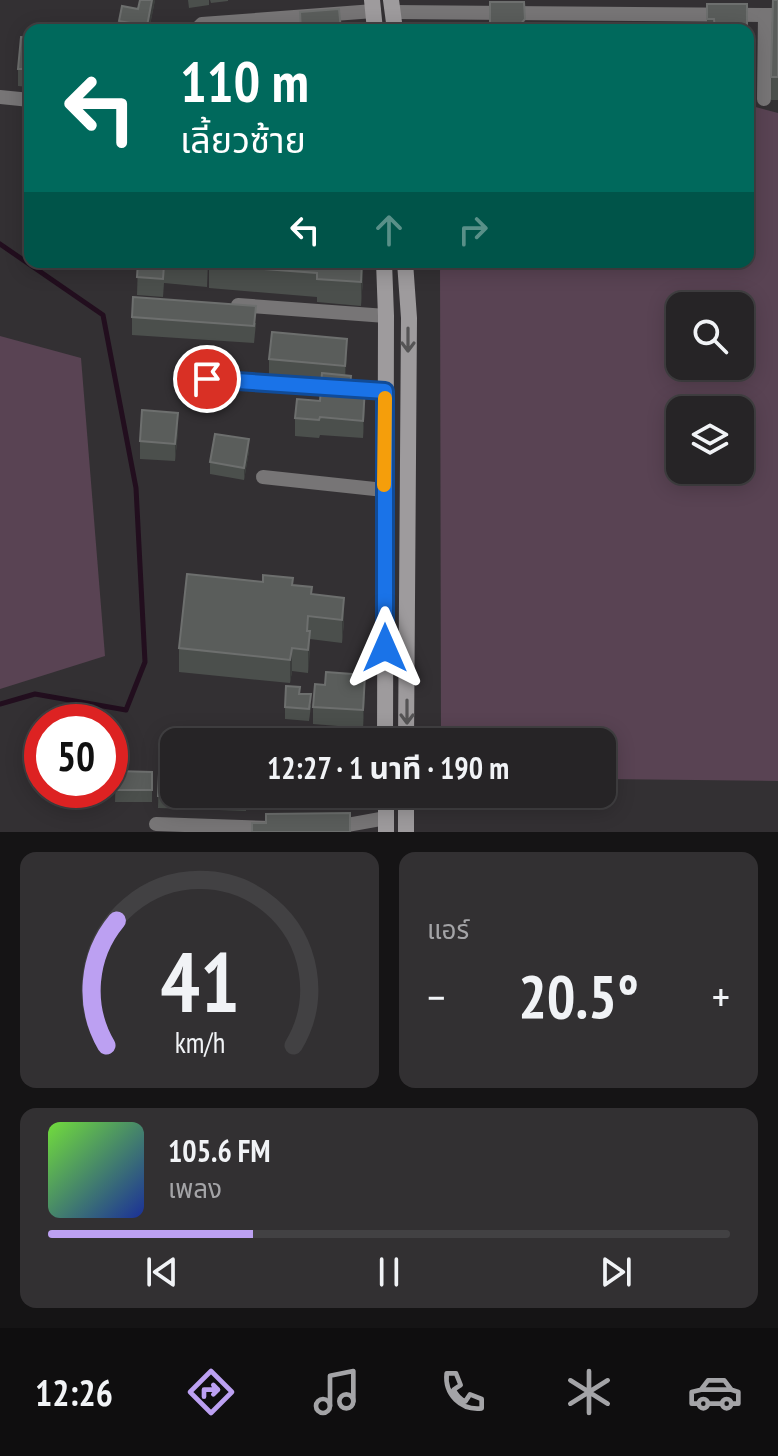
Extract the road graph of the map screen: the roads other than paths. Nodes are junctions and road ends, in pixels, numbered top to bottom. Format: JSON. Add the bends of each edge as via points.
{"nodes":[{"id":1,"x":373,"y":6,"type":"edge"},
{"id":2,"x":392,"y":6,"type":"edge"},
{"id":3,"x":772,"y":15,"type":"edge"},
{"id":4,"x":202,"y":24,"type":"edge"},
{"id":5,"x":0,"y":97,"type":"edge"},
{"id":6,"x":24,"y":99,"type":"edge"},
{"id":7,"x":764,"y":99,"type":"dead end"},
{"id":8,"x":384,"y":268,"type":"edge"},
{"id":9,"x":405,"y":268,"type":"edge"},
{"id":10,"x":228,"y":304,"type":"edge"},
{"id":11,"x":386,"y":316,"type":"junction"},
{"id":12,"x":207,"y":379,"type":"dead end"},
{"id":13,"x":385,"y":391,"type":"junction"},
{"id":14,"x":263,"y":477,"type":"dead end"},
{"id":15,"x":384,"y":490,"type":"junction"},
{"id":16,"x":385,"y":728,"type":"edge"},
{"id":17,"x":406,"y":728,"type":"edge"},
{"id":18,"x":406,"y":808,"type":"edge"},
{"id":19,"x":156,"y":824,"type":"dead end"},
{"id":20,"x":386,"y":825,"type":"edge"},
{"id":21,"x":283,"y":828,"type":"edge"},
{"id":22,"x":314,"y":828,"type":"edge"},
{"id":23,"x":406,"y":832,"type":"edge"}],
"edges":[{"from":1,"to":4,"type":"street"},
{"from":2,"to":3,"type":"street"},
{"from":3,"to":7,"type":"street"},
{"from":5,"to":6,"type":"street"},
{"from":8,"to":11,"type":"main road"},
{"from":9,"to":17,"type":"main road","one_way":true},
{"from":10,"to":11,"type":"street"},
{"from":11,"to":13,"type":"main road"},
{"from":12,"to":13,"type":"street"},
{"from":13,"to":15,"type":"main road"},
{"from":14,"to":15,"type":"street"},
{"from":15,"to":16,"type":"main road"},
{"from":18,"to":23,"type":"main road"},
{"from":19,"to":21,"type":"street"},
{"from":20,"to":22,"type":"street"}]}
